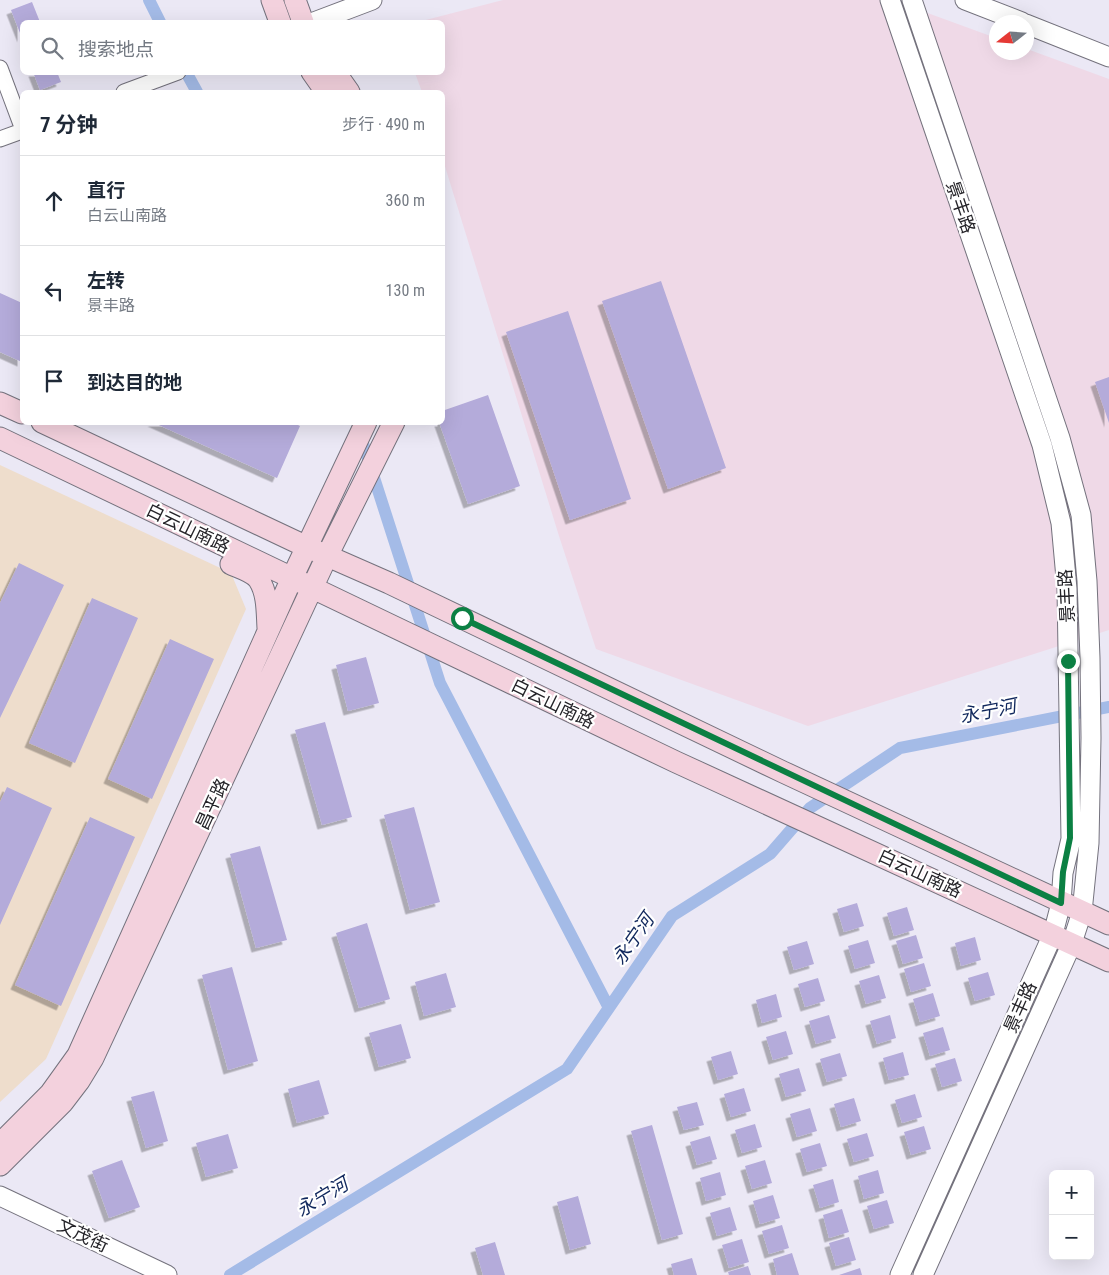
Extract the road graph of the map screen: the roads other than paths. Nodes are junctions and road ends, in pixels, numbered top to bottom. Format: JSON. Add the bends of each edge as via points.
{"nodes":[{"id":1,"x":272,"y":0,"type":"edge"},
{"id":2,"x":295,"y":0,"type":"edge"},
{"id":3,"x":372,"y":0,"type":"edge"},
{"id":4,"x":890,"y":0,"type":"edge"},
{"id":5,"x":912,"y":0,"type":"edge"},
{"id":6,"x":965,"y":0,"type":"edge"},
{"id":7,"x":1004,"y":15,"type":"edge"},
{"id":8,"x":279,"y":20,"type":"edge"},
{"id":9,"x":302,"y":20,"type":"edge"},
{"id":10,"x":319,"y":20,"type":"edge"},
{"id":11,"x":1034,"y":27,"type":"edge"},
{"id":12,"x":1109,"y":57,"type":"edge"},
{"id":13,"x":0,"y":68,"type":"edge"},
{"id":14,"x":171,"y":75,"type":"edge"},
{"id":15,"x":314,"y":75,"type":"edge"},
{"id":16,"x":337,"y":75,"type":"edge"},
{"id":17,"x":130,"y":90,"type":"edge"},
{"id":18,"x":325,"y":90,"type":"edge"},
{"id":19,"x":348,"y":90,"type":"edge"},
{"id":20,"x":20,"y":123,"type":"edge"},
{"id":21,"x":20,"y":130,"type":"edge"},
{"id":22,"x":0,"y":139,"type":"edge"},
{"id":23,"x":0,"y":403,"type":"edge"},
{"id":24,"x":20,"y":412,"type":"edge"},
{"id":25,"x":48,"y":425,"type":"edge"},
{"id":26,"x":365,"y":425,"type":"edge"},
{"id":27,"x":391,"y":428,"type":"edge"},
{"id":28,"x":0,"y":438,"type":"edge"},
{"id":29,"x":135,"y":503,"type":"junction"},
{"id":30,"x":307,"y":548,"type":"junction"},
{"id":31,"x":327,"y":556,"type":"junction"},
{"id":32,"x":292,"y":578,"type":"junction"},
{"id":33,"x":313,"y":588,"type":"junction"},
{"id":34,"x":268,"y":632,"type":"junction"},
{"id":35,"x":1061,"y":903,"type":"junction"},
{"id":36,"x":1082,"y":912,"type":"junction"},
{"id":37,"x":1109,"y":924,"type":"edge"},
{"id":38,"x":1053,"y":934,"type":"junction"},
{"id":39,"x":1072,"y":943,"type":"junction"},
{"id":40,"x":1109,"y":960,"type":"edge"},
{"id":41,"x":0,"y":1144,"type":"edge"},
{"id":42,"x":0,"y":1166,"type":"edge"},
{"id":43,"x":0,"y":1196,"type":"edge"},
{"id":44,"x":167,"y":1275,"type":"edge"},
{"id":45,"x":900,"y":1275,"type":"edge"},
{"id":46,"x":923,"y":1275,"type":"edge"}],
"edges":[{"from":1,"to":8,"type":"main road"},
{"from":2,"to":9,"type":"main road"},
{"from":3,"to":10,"type":"street"},
{"from":4,"to":35,"type":"street","name":"景丰路","via":[[1042,445],[1061,523],[1067,589],[1070,740],[1070,838]]},
{"from":5,"to":36,"type":"street","name":"景丰路","via":[[1060,438],[1081,515],[1088,581],[1092,738],[1090,843]]},
{"from":6,"to":7,"type":"street"},
{"from":11,"to":12,"type":"street"},
{"from":13,"to":20,"type":"street"},
{"from":14,"to":17,"type":"street"},
{"from":15,"to":18,"type":"main road"},
{"from":16,"to":19,"type":"main road"},
{"from":21,"to":22,"type":"street"},
{"from":23,"to":24,"type":"main road"},
{"from":25,"to":30,"type":"main road","name":"白云山南路"},
{"from":26,"to":30,"type":"main road","name":"昌平路"},
{"from":27,"to":31,"type":"main road","name":"昌平路"},
{"from":28,"to":29,"type":"main road","name":"白云山南路"},
{"from":29,"to":32,"type":"main road","name":"白云山南路"},
{"from":29,"to":34,"type":"main road","via":[[160,528],[259,580],[267,602]]},
{"from":30,"to":31,"type":"main road","name":"白云山南路"},
{"from":30,"to":32,"type":"main road","name":"昌平路"},
{"from":31,"to":33,"type":"main road","name":"昌平路"},
{"from":31,"to":35,"type":"main road","name":"白云山南路"},
{"from":32,"to":33,"type":"main road","name":"白云山南路"},
{"from":32,"to":34,"type":"main road","name":"昌平路"},
{"from":33,"to":38,"type":"main road","name":"白云山南路","via":[[676,762]]},
{"from":33,"to":42,"type":"main road","name":"昌平路","via":[[93,1058],[63,1102]]},
{"from":34,"to":41,"type":"main road","name":"昌平路","via":[[78,1055],[50,1094]]},
{"from":35,"to":36,"type":"main road","name":"白云山南路"},
{"from":35,"to":38,"type":"street","name":"景丰路"},
{"from":36,"to":37,"type":"main road","name":"白云山南路"},
{"from":36,"to":39,"type":"street","name":"景丰路"},
{"from":38,"to":39,"type":"main road","name":"白云山南路"},
{"from":38,"to":45,"type":"street","name":"景丰路"},
{"from":39,"to":40,"type":"main road","name":"白云山南路"},
{"from":39,"to":46,"type":"street","name":"景丰路"},
{"from":43,"to":44,"type":"street","name":"文茂街"}]}
